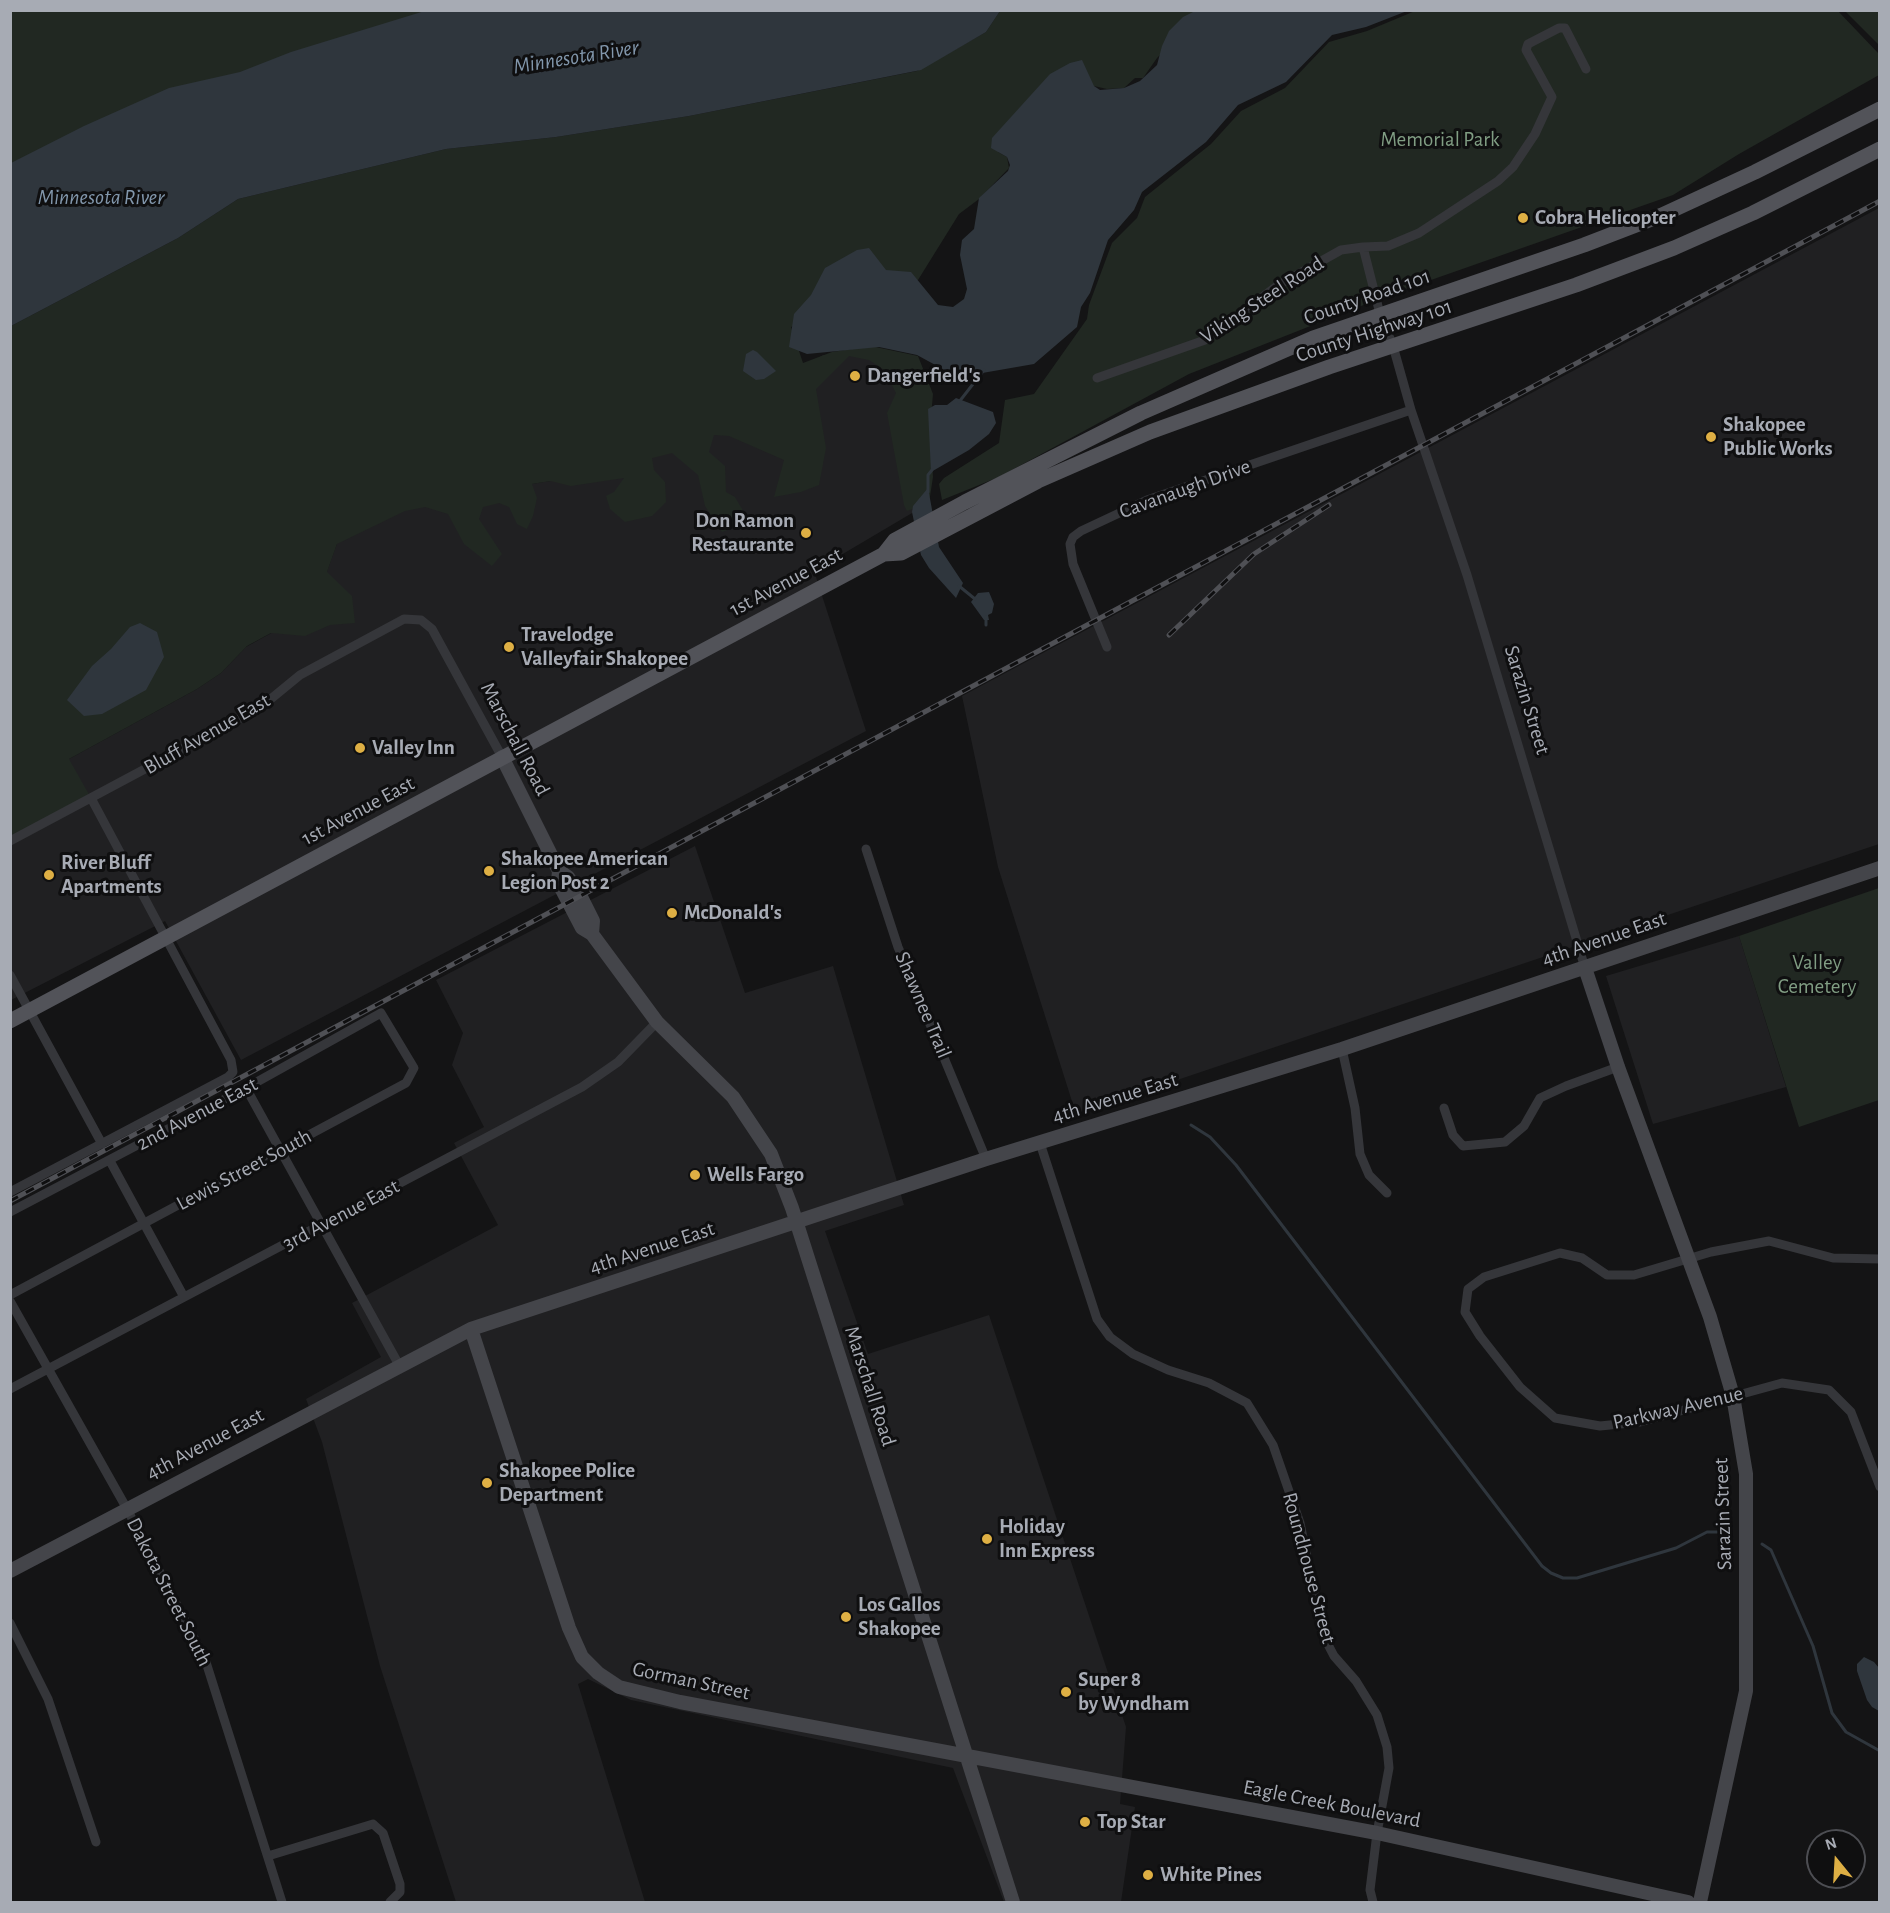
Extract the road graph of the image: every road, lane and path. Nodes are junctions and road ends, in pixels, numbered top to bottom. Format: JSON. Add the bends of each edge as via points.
{"nodes":[{"id":1,"x":1586,"y":69,"type":"dead end"},
{"id":2,"x":1880,"y":109,"type":"edge"},
{"id":3,"x":1880,"y":149,"type":"edge"},
{"id":4,"x":1363,"y":248,"type":"junction"},
{"id":5,"x":1380,"y":314,"type":"junction"},
{"id":6,"x":1393,"y":346,"type":"junction"},
{"id":7,"x":1097,"y":378,"type":"dead end"},
{"id":8,"x":1412,"y":410,"type":"junction"},
{"id":9,"x":967,"y":510,"type":"junction"},
{"id":10,"x":884,"y":554,"type":"junction"},
{"id":11,"x":432,"y":628,"type":"joint"},
{"id":12,"x":1107,"y":647,"type":"dead end"},
{"id":13,"x":502,"y":757,"type":"junction"},
{"id":14,"x":91,"y":798,"type":"junction"},
{"id":15,"x":10,"y":841,"type":"edge"},
{"id":16,"x":866,"y":849,"type":"dead end"},
{"id":17,"x":1880,"y":868,"type":"edge"},
{"id":18,"x":165,"y":938,"type":"junction"},
{"id":19,"x":1585,"y":968,"type":"junction"},
{"id":20,"x":10,"y":975,"type":"edge"},
{"id":21,"x":30,"y":1010,"type":"junction"},
{"id":22,"x":381,"y":1013,"type":"joint"},
{"id":23,"x":10,"y":1020,"type":"edge"},
{"id":24,"x":657,"y":1022,"type":"junction"},
{"id":25,"x":1342,"y":1049,"type":"junction"},
{"id":26,"x":1618,"y":1067,"type":"junction"},
{"id":27,"x":246,"y":1088,"type":"junction"},
{"id":28,"x":1444,"y":1108,"type":"dead end"},
{"id":29,"x":1040,"y":1143,"type":"junction"},
{"id":30,"x":102,"y":1144,"type":"junction"},
{"id":31,"x":280,"y":1151,"type":"junction"},
{"id":32,"x":986,"y":1160,"type":"junction"},
{"id":33,"x":110,"y":1161,"type":"junction"},
{"id":34,"x":10,"y":1192,"type":"edge"},
{"id":35,"x":1387,"y":1193,"type":"dead end"},
{"id":36,"x":10,"y":1212,"type":"edge"},
{"id":37,"x":796,"y":1222,"type":"junction"},
{"id":38,"x":144,"y":1224,"type":"junction"},
{"id":39,"x":320,"y":1226,"type":"junction"},
{"id":40,"x":1690,"y":1259,"type":"junction"},
{"id":41,"x":1880,"y":1259,"type":"edge"},
{"id":42,"x":10,"y":1295,"type":"edge"},
{"id":43,"x":184,"y":1297,"type":"junction"},
{"id":44,"x":10,"y":1301,"type":"edge"},
{"id":45,"x":471,"y":1329,"type":"junction"},
{"id":46,"x":399,"y":1365,"type":"junction"},
{"id":47,"x":47,"y":1370,"type":"junction"},
{"id":48,"x":10,"y":1389,"type":"edge"},
{"id":49,"x":1733,"y":1396,"type":"junction"},
{"id":50,"x":1880,"y":1487,"type":"edge"},
{"id":51,"x":127,"y":1509,"type":"junction"},
{"id":52,"x":10,"y":1572,"type":"edge"},
{"id":53,"x":10,"y":1623,"type":"edge"},
{"id":54,"x":965,"y":1756,"type":"junction"},
{"id":55,"x":1377,"y":1833,"type":"junction"},
{"id":56,"x":96,"y":1842,"type":"dead end"},
{"id":57,"x":268,"y":1856,"type":"junction"},
{"id":58,"x":282,"y":1902,"type":"edge"},
{"id":59,"x":390,"y":1902,"type":"edge"},
{"id":60,"x":1013,"y":1902,"type":"edge"},
{"id":61,"x":1373,"y":1902,"type":"edge"},
{"id":62,"x":1688,"y":1902,"type":"edge"},
{"id":63,"x":1700,"y":1902,"type":"edge"}],
"edges":[{"from":1,"to":4,"type":"street","name":"Viking Steel Road","via":[[1565,28],[1528,44],[1526,50],[1552,97],[1535,134],[1513,167],[1419,233],[1388,246]]},
{"from":2,"to":5,"type":"main road","name":"County Road 101","via":[[1662,214],[1584,245]]},
{"from":3,"to":6,"type":"main road","name":"County Highway 101","via":[[1674,248]]},
{"from":4,"to":5,"type":"street"},
{"from":4,"to":7,"type":"street","name":"Viking Steel Road","via":[[1341,250],[1276,286],[1205,340]]},
{"from":5,"to":6,"type":"street"},
{"from":5,"to":9,"type":"main road","name":"County Road 101","via":[[1209,381]]},
{"from":6,"to":8,"type":"street","name":"Sarazin Street"},
{"from":6,"to":9,"type":"main road","name":"County Highway 101","via":[[1120,443]]},
{"from":8,"to":12,"type":"street","name":"Cavanaugh Drive","via":[[1157,496],[1073,537],[1071,554]]},
{"from":8,"to":19,"type":"street","name":"Sarazin Street","via":[[1470,586]]},
{"from":9,"to":10,"type":"main road","name":"County Road 101","via":[[895,540]]},
{"from":9,"to":10,"type":"main road","name":"County Highway 101","via":[[910,549]]},
{"from":10,"to":13,"type":"main road","name":"1st Avenue East"},
{"from":11,"to":13,"type":"street","name":"Marschall Road"},
{"from":11,"to":14,"type":"street","name":"Bluff Avenue East","via":[[412,618],[395,622],[300,675],[261,707]]},
{"from":13,"to":18,"type":"main road","name":"1st Avenue East"},
{"from":13,"to":24,"type":"street","name":"Marschall Road","via":[[559,871],[558,882],[582,928],[592,934]]},
{"from":14,"to":15,"type":"street","name":"Bluff Avenue East"},
{"from":14,"to":18,"type":"street"},
{"from":16,"to":32,"type":"street","name":"Shawnee Trail","via":[[898,947]]},
{"from":17,"to":19,"type":"street","name":"4th Avenue East"},
{"from":18,"to":21,"type":"main road","name":"1st Avenue East"},
{"from":18,"to":30,"type":"street","name":"2nd Avenue East","via":[[231,1060],[233,1072]]},
{"from":19,"to":25,"type":"street","name":"4th Avenue East"},
{"from":19,"to":26,"type":"street","name":"Sarazin Street"},
{"from":20,"to":21,"type":"street"},
{"from":21,"to":23,"type":"main road","name":"1st Avenue East"},
{"from":21,"to":30,"type":"street"},
{"from":22,"to":27,"type":"street","name":"2nd Avenue East"},
{"from":22,"to":31,"type":"street","name":"Lewis Street South","via":[[414,1068],[406,1083]]},
{"from":24,"to":37,"type":"street","name":"Marschall Road","via":[[736,1101],[771,1154]]},
{"from":24,"to":39,"type":"street","name":"3rd Avenue East","via":[[618,1062],[582,1088]]},
{"from":25,"to":29,"type":"street","name":"4th Avenue East"},
{"from":25,"to":35,"type":"street","via":[[1360,1154],[1369,1175]]},
{"from":26,"to":28,"type":"street","via":[[1540,1098],[1524,1126],[1505,1142],[1463,1146],[1453,1135]]},
{"from":26,"to":40,"type":"street","name":"Sarazin Street"},
{"from":27,"to":31,"type":"street"},
{"from":27,"to":33,"type":"street","name":"2nd Avenue East"},
{"from":29,"to":32,"type":"street","name":"4th Avenue East"},
{"from":29,"to":55,"type":"street","name":"Roundhouse Street","via":[[1097,1319],[1110,1337],[1133,1354],[1209,1383],[1247,1403],[1273,1446],[1300,1523],[1323,1635],[1377,1715],[1387,1747],[1389,1768]]},
{"from":30,"to":34,"type":"street","name":"2nd Avenue East"},
{"from":31,"to":38,"type":"street","name":"Lewis Street South"},
{"from":31,"to":39,"type":"street"},
{"from":32,"to":37,"type":"street","name":"4th Avenue East"},
{"from":33,"to":36,"type":"street","name":"2nd Avenue East"},
{"from":33,"to":38,"type":"street"},
{"from":37,"to":45,"type":"street","name":"4th Avenue East"},
{"from":37,"to":54,"type":"street","name":"Marschall Road"},
{"from":38,"to":42,"type":"street","name":"Lewis Street South"},
{"from":38,"to":43,"type":"street"},
{"from":39,"to":43,"type":"street","name":"3rd Avenue East"},
{"from":39,"to":46,"type":"street"},
{"from":40,"to":41,"type":"street","via":[[1769,1241],[1833,1258]]},
{"from":40,"to":49,"type":"street","name":"Sarazin Street"},
{"from":40,"to":49,"type":"street","name":"Parkway Avenue","via":[[1634,1275],[1606,1275],[1582,1258],[1560,1253],[1484,1277],[1468,1289],[1465,1311],[1520,1387],[1555,1418],[1600,1426],[1630,1423]]},
{"from":43,"to":47,"type":"street","name":"3rd Avenue East"},
{"from":44,"to":47,"type":"street","name":"Dakota Street South"},
{"from":45,"to":46,"type":"street","name":"4th Avenue East"},
{"from":45,"to":54,"type":"street","name":"Gorman Street","via":[[569,1628],[582,1657],[598,1673],[619,1687],[647,1696]]},
{"from":46,"to":51,"type":"street","name":"4th Avenue East"},
{"from":47,"to":48,"type":"street","name":"3rd Avenue East"},
{"from":47,"to":51,"type":"street","name":"Dakota Street South"},
{"from":49,"to":50,"type":"street","name":"Parkway Avenue","via":[[1782,1383],[1829,1390],[1851,1412]]},
{"from":49,"to":63,"type":"street","name":"Sarazin Street","via":[[1746,1474],[1746,1691]]},
{"from":51,"to":52,"type":"street","name":"4th Avenue East"},
{"from":51,"to":57,"type":"street","name":"Dakota Street South","via":[[206,1659]]},
{"from":53,"to":56,"type":"street","via":[[48,1699]]},
{"from":54,"to":55,"type":"street","name":"Eagle Creek Boulevard"},
{"from":54,"to":60,"type":"street","name":"Marschall Road"},
{"from":55,"to":61,"type":"street","name":"Roundhouse Street","via":[[1370,1890]]},
{"from":55,"to":62,"type":"street","name":"Eagle Creek Boulevard"},
{"from":57,"to":58,"type":"street","name":"Dakota Street South"},
{"from":57,"to":59,"type":"street","via":[[373,1824],[383,1833],[400,1884],[400,1892]]}]}
